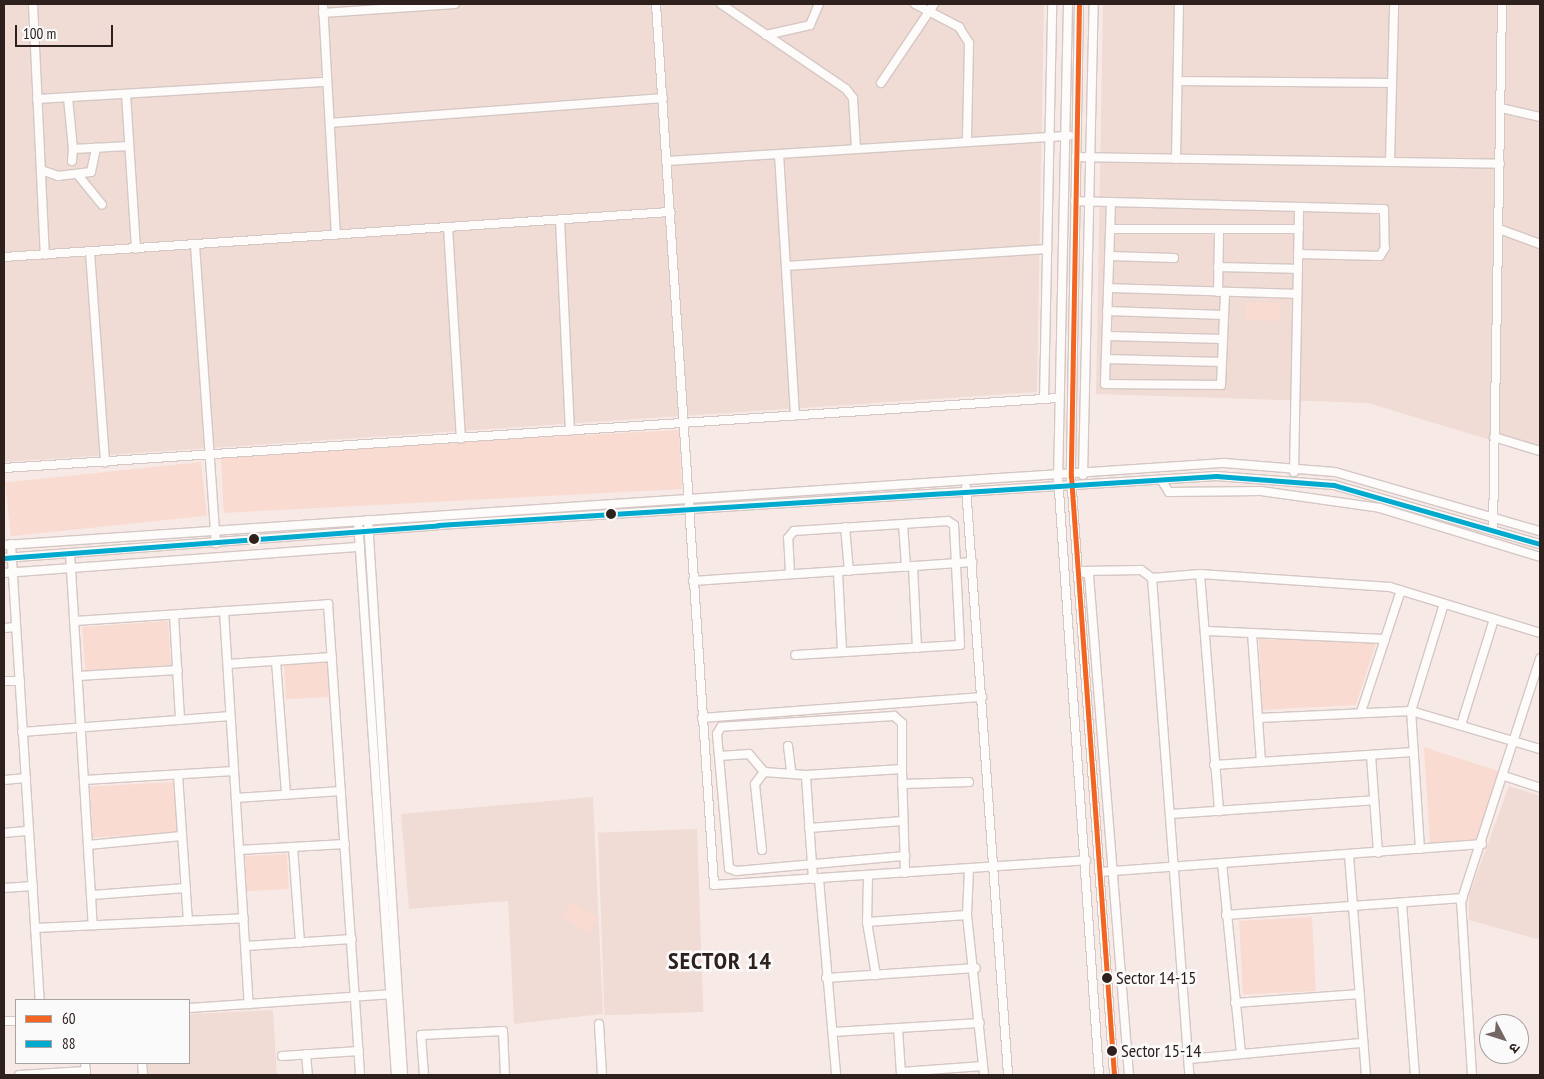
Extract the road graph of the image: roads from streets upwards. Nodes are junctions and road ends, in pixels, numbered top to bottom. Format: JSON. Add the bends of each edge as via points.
{"nodes":[{"id":1,"x":33,"y":4,"type":"edge"},
{"id":2,"x":323,"y":4,"type":"edge"},
{"id":3,"x":455,"y":4,"type":"edge"},
{"id":4,"x":656,"y":4,"type":"edge"},
{"id":5,"x":721,"y":4,"type":"edge"},
{"id":6,"x":819,"y":4,"type":"edge"},
{"id":7,"x":915,"y":4,"type":"edge"},
{"id":8,"x":934,"y":4,"type":"edge"},
{"id":9,"x":1052,"y":4,"type":"edge"},
{"id":10,"x":1068,"y":4,"type":"edge"},
{"id":11,"x":1079,"y":4,"type":"edge"},
{"id":12,"x":1094,"y":4,"type":"edge"},
{"id":13,"x":1179,"y":4,"type":"edge"},
{"id":14,"x":1394,"y":4,"type":"edge"},
{"id":15,"x":1502,"y":4,"type":"edge"},
{"id":16,"x":323,"y":12,"type":"junction"},
{"id":17,"x":928,"y":12,"type":"junction"},
{"id":18,"x":766,"y":35,"type":"junction"},
{"id":19,"x":1178,"y":81,"type":"junction"},
{"id":20,"x":328,"y":82,"type":"junction"},
{"id":21,"x":881,"y":83,"type":"dead end"},
{"id":22,"x":1392,"y":83,"type":"junction"},
{"id":23,"x":126,"y":94,"type":"junction"},
{"id":24,"x":68,"y":98,"type":"junction"},
{"id":25,"x":663,"y":98,"type":"junction"},
{"id":26,"x":38,"y":99,"type":"junction"},
{"id":27,"x":1501,"y":108,"type":"junction"},
{"id":28,"x":1540,"y":117,"type":"edge"},
{"id":29,"x":330,"y":123,"type":"junction"},
{"id":30,"x":1076,"y":135,"type":"junction"},
{"id":31,"x":1066,"y":136,"type":"junction"},
{"id":32,"x":1049,"y":137,"type":"junction"},
{"id":33,"x":967,"y":142,"type":"junction"},
{"id":34,"x":129,"y":146,"type":"junction"},
{"id":35,"x":96,"y":148,"type":"junction"},
{"id":36,"x":73,"y":149,"type":"junction"},
{"id":37,"x":856,"y":149,"type":"junction"},
{"id":38,"x":779,"y":154,"type":"junction"},
{"id":39,"x":1076,"y":157,"type":"junction"},
{"id":40,"x":1091,"y":157,"type":"junction"},
{"id":41,"x":1176,"y":159,"type":"junction"},
{"id":42,"x":72,"y":161,"type":"dead end"},
{"id":43,"x":667,"y":161,"type":"junction"},
{"id":44,"x":1390,"y":162,"type":"junction"},
{"id":45,"x":1500,"y":164,"type":"junction"},
{"id":46,"x":41,"y":170,"type":"junction"},
{"id":47,"x":78,"y":175,"type":"junction"},
{"id":48,"x":1075,"y":201,"type":"junction"},
{"id":49,"x":1090,"y":202,"type":"junction"},
{"id":50,"x":1111,"y":202,"type":"junction"},
{"id":51,"x":102,"y":205,"type":"dead end"},
{"id":52,"x":1299,"y":207,"type":"junction"},
{"id":53,"x":670,"y":212,"type":"junction"},
{"id":54,"x":560,"y":220,"type":"junction"},
{"id":55,"x":448,"y":227,"type":"junction"},
{"id":56,"x":1110,"y":229,"type":"junction"},
{"id":57,"x":1299,"y":229,"type":"junction"},
{"id":58,"x":1498,"y":229,"type":"junction"},
{"id":59,"x":1219,"y":232,"type":"junction"},
{"id":60,"x":336,"y":235,"type":"junction"},
{"id":61,"x":195,"y":244,"type":"junction"},
{"id":62,"x":1540,"y":244,"type":"edge"},
{"id":63,"x":136,"y":248,"type":"junction"},
{"id":64,"x":1047,"y":249,"type":"junction"},
{"id":65,"x":90,"y":252,"type":"junction"},
{"id":66,"x":1298,"y":254,"type":"junction"},
{"id":67,"x":45,"y":255,"type":"junction"},
{"id":68,"x":1109,"y":256,"type":"junction"},
{"id":69,"x":4,"y":257,"type":"edge"},
{"id":70,"x":1174,"y":258,"type":"dead end"},
{"id":71,"x":786,"y":266,"type":"junction"},
{"id":72,"x":1218,"y":267,"type":"junction"},
{"id":73,"x":1298,"y":269,"type":"junction"},
{"id":74,"x":1108,"y":288,"type":"junction"},
{"id":75,"x":1222,"y":292,"type":"junction"},
{"id":76,"x":1297,"y":294,"type":"junction"},
{"id":77,"x":1108,"y":311,"type":"junction"},
{"id":78,"x":1224,"y":315,"type":"junction"},
{"id":79,"x":1107,"y":336,"type":"junction"},
{"id":80,"x":1223,"y":339,"type":"junction"},
{"id":81,"x":1106,"y":359,"type":"junction"},
{"id":82,"x":1222,"y":362,"type":"junction"},
{"id":83,"x":1059,"y":398,"type":"junction"},
{"id":84,"x":1044,"y":399,"type":"junction"},
{"id":85,"x":795,"y":416,"type":"junction"},
{"id":86,"x":683,"y":424,"type":"junction"},
{"id":87,"x":570,"y":431,"type":"junction"},
{"id":88,"x":1494,"y":437,"type":"junction"},
{"id":89,"x":461,"y":439,"type":"junction"},
{"id":90,"x":1540,"y":449,"type":"edge"},
{"id":91,"x":210,"y":455,"type":"junction"},
{"id":92,"x":104,"y":462,"type":"junction"},
{"id":93,"x":4,"y":468,"type":"edge"},
{"id":94,"x":1294,"y":469,"type":"junction"},
{"id":95,"x":1083,"y":475,"type":"junction"},
{"id":96,"x":1059,"y":480,"type":"junction"},
{"id":97,"x":1071,"y":480,"type":"junction"},
{"id":98,"x":1162,"y":480,"type":"junction"},
{"id":99,"x":1294,"y":480,"type":"junction"},
{"id":100,"x":966,"y":482,"type":"junction"},
{"id":101,"x":966,"y":491,"type":"junction"},
{"id":102,"x":688,"y":500,"type":"junction"},
{"id":103,"x":688,"y":509,"type":"junction"},
{"id":104,"x":1493,"y":516,"type":"junction"},
{"id":105,"x":368,"y":520,"type":"junction"},
{"id":106,"x":358,"y":521,"type":"junction"},
{"id":107,"x":903,"y":524,"type":"junction"},
{"id":108,"x":845,"y":527,"type":"junction"},
{"id":109,"x":215,"y":530,"type":"junction"},
{"id":110,"x":1493,"y":530,"type":"junction"},
{"id":111,"x":1540,"y":531,"type":"edge"},
{"id":112,"x":359,"y":532,"type":"junction"},
{"id":113,"x":369,"y":532,"type":"junction"},
{"id":114,"x":216,"y":543,"type":"junction"},
{"id":115,"x":1540,"y":544,"type":"edge"},
{"id":116,"x":7,"y":545,"type":"edge"},
{"id":117,"x":360,"y":546,"type":"junction"},
{"id":118,"x":70,"y":553,"type":"junction"},
{"id":119,"x":1540,"y":557,"type":"edge"},
{"id":120,"x":8,"y":558,"type":"edge"},
{"id":121,"x":972,"y":562,"type":"junction"},
{"id":122,"x":957,"y":563,"type":"junction"},
{"id":123,"x":909,"y":566,"type":"junction"},
{"id":124,"x":71,"y":568,"type":"junction"},
{"id":125,"x":1080,"y":570,"type":"junction"},
{"id":126,"x":849,"y":571,"type":"junction"},
{"id":127,"x":12,"y":572,"type":"junction"},
{"id":128,"x":838,"y":572,"type":"junction"},
{"id":129,"x":4,"y":573,"type":"edge"},
{"id":130,"x":790,"y":573,"type":"junction"},
{"id":131,"x":1200,"y":574,"type":"junction"},
{"id":132,"x":1152,"y":578,"type":"junction"},
{"id":133,"x":693,"y":581,"type":"junction"},
{"id":134,"x":1401,"y":590,"type":"junction"},
{"id":135,"x":1444,"y":604,"type":"junction"},
{"id":136,"x":224,"y":611,"type":"junction"},
{"id":137,"x":174,"y":614,"type":"junction"},
{"id":138,"x":1494,"y":619,"type":"junction"},
{"id":139,"x":75,"y":621,"type":"junction"},
{"id":140,"x":16,"y":627,"type":"junction"},
{"id":141,"x":4,"y":628,"type":"edge"},
{"id":142,"x":1206,"y":631,"type":"junction"},
{"id":143,"x":1252,"y":633,"type":"junction"},
{"id":144,"x":1540,"y":633,"type":"edge"},
{"id":145,"x":1385,"y":639,"type":"junction"},
{"id":146,"x":917,"y":648,"type":"junction"},
{"id":147,"x":842,"y":652,"type":"junction"},
{"id":148,"x":794,"y":655,"type":"dead end"},
{"id":149,"x":332,"y":657,"type":"junction"},
{"id":150,"x":1540,"y":659,"type":"edge"},
{"id":151,"x":276,"y":661,"type":"junction"},
{"id":152,"x":228,"y":664,"type":"junction"},
{"id":153,"x":178,"y":670,"type":"junction"},
{"id":154,"x":78,"y":676,"type":"junction"},
{"id":155,"x":20,"y":680,"type":"junction"},
{"id":156,"x":4,"y":681,"type":"edge"},
{"id":157,"x":982,"y":697,"type":"junction"},
{"id":158,"x":1411,"y":711,"type":"junction"},
{"id":159,"x":1362,"y":712,"type":"junction"},
{"id":160,"x":230,"y":716,"type":"junction"},
{"id":161,"x":702,"y":718,"type":"junction"},
{"id":162,"x":1259,"y":718,"type":"junction"},
{"id":163,"x":180,"y":720,"type":"junction"},
{"id":164,"x":1461,"y":725,"type":"junction"},
{"id":165,"x":80,"y":727,"type":"junction"},
{"id":166,"x":22,"y":732,"type":"junction"},
{"id":167,"x":1515,"y":742,"type":"junction"},
{"id":168,"x":788,"y":746,"type":"dead end"},
{"id":169,"x":1540,"y":749,"type":"edge"},
{"id":170,"x":1414,"y":752,"type":"junction"},
{"id":171,"x":1370,"y":755,"type":"junction"},
{"id":172,"x":719,"y":756,"type":"junction"},
{"id":173,"x":1261,"y":762,"type":"junction"},
{"id":174,"x":1214,"y":765,"type":"junction"},
{"id":175,"x":902,"y":770,"type":"junction"},
{"id":176,"x":234,"y":771,"type":"junction"},
{"id":177,"x":764,"y":772,"type":"junction"},
{"id":178,"x":791,"y":772,"type":"junction"},
{"id":179,"x":178,"y":775,"type":"junction"},
{"id":180,"x":806,"y":775,"type":"junction"},
{"id":181,"x":1504,"y":776,"type":"junction"},
{"id":182,"x":26,"y":778,"type":"junction"},
{"id":183,"x":4,"y":780,"type":"edge"},
{"id":184,"x":84,"y":780,"type":"junction"},
{"id":185,"x":969,"y":782,"type":"dead end"},
{"id":186,"x":902,"y":784,"type":"junction"},
{"id":187,"x":1540,"y":788,"type":"edge"},
{"id":188,"x":341,"y":792,"type":"junction"},
{"id":189,"x":286,"y":795,"type":"junction"},
{"id":190,"x":236,"y":798,"type":"junction"},
{"id":191,"x":1374,"y":800,"type":"junction"},
{"id":192,"x":1219,"y":811,"type":"junction"},
{"id":193,"x":1171,"y":814,"type":"junction"},
{"id":194,"x":904,"y":821,"type":"junction"},
{"id":195,"x":809,"y":828,"type":"junction"},
{"id":196,"x":29,"y":831,"type":"junction"},
{"id":197,"x":4,"y":833,"type":"edge"},
{"id":198,"x":182,"y":836,"type":"junction"},
{"id":199,"x":345,"y":844,"type":"junction"},
{"id":200,"x":1482,"y":844,"type":"junction"},
{"id":201,"x":88,"y":846,"type":"junction"},
{"id":202,"x":293,"y":847,"type":"junction"},
{"id":203,"x":1420,"y":849,"type":"junction"},
{"id":204,"x":240,"y":850,"type":"junction"},
{"id":205,"x":762,"y":850,"type":"dead end"},
{"id":206,"x":1378,"y":853,"type":"junction"},
{"id":207,"x":1349,"y":855,"type":"junction"},
{"id":208,"x":905,"y":856,"type":"junction"},
{"id":209,"x":812,"y":863,"type":"junction"},
{"id":210,"x":1086,"y":863,"type":"junction"},
{"id":211,"x":1222,"y":863,"type":"junction"},
{"id":212,"x":1175,"y":865,"type":"junction"},
{"id":213,"x":996,"y":867,"type":"junction"},
{"id":214,"x":969,"y":869,"type":"junction"},
{"id":215,"x":1099,"y":869,"type":"junction"},
{"id":216,"x":1112,"y":870,"type":"junction"},
{"id":217,"x":905,"y":873,"type":"junction"},
{"id":218,"x":868,"y":876,"type":"junction"},
{"id":219,"x":816,"y":879,"type":"junction"},
{"id":220,"x":33,"y":886,"type":"junction"},
{"id":221,"x":4,"y":888,"type":"edge"},
{"id":222,"x":186,"y":888,"type":"junction"},
{"id":223,"x":92,"y":895,"type":"junction"},
{"id":224,"x":1462,"y":898,"type":"junction"},
{"id":225,"x":1402,"y":903,"type":"junction"},
{"id":226,"x":1353,"y":906,"type":"junction"},
{"id":227,"x":967,"y":915,"type":"junction"},
{"id":228,"x":1226,"y":915,"type":"junction"},
{"id":229,"x":244,"y":918,"type":"junction"},
{"id":230,"x":188,"y":920,"type":"junction"},
{"id":231,"x":866,"y":922,"type":"junction"},
{"id":232,"x":93,"y":925,"type":"junction"},
{"id":233,"x":35,"y":928,"type":"junction"},
{"id":234,"x":352,"y":939,"type":"junction"},
{"id":235,"x":300,"y":943,"type":"junction"},
{"id":236,"x":246,"y":946,"type":"junction"},
{"id":237,"x":976,"y":968,"type":"junction"},
{"id":238,"x":876,"y":975,"type":"junction"},
{"id":239,"x":826,"y":978,"type":"junction"},
{"id":240,"x":394,"y":994,"type":"junction"},
{"id":241,"x":1360,"y":994,"type":"junction"},
{"id":242,"x":356,"y":996,"type":"junction"},
{"id":243,"x":40,"y":999,"type":"edge"},
{"id":244,"x":1236,"y":1003,"type":"junction"},
{"id":245,"x":249,"y":1004,"type":"junction"},
{"id":246,"x":190,"y":1008,"type":"edge"},
{"id":247,"x":980,"y":1023,"type":"junction"},
{"id":248,"x":599,"y":1024,"type":"dead end"},
{"id":249,"x":898,"y":1028,"type":"junction"},
{"id":250,"x":833,"y":1032,"type":"junction"},
{"id":251,"x":1363,"y":1043,"type":"junction"},
{"id":252,"x":358,"y":1051,"type":"junction"},
{"id":253,"x":1241,"y":1052,"type":"junction"},
{"id":254,"x":306,"y":1054,"type":"junction"},
{"id":255,"x":282,"y":1056,"type":"dead end"},
{"id":256,"x":1188,"y":1058,"type":"junction"},
{"id":257,"x":983,"y":1066,"type":"junction"},
{"id":258,"x":86,"y":1070,"type":"edge"},
{"id":259,"x":39,"y":1074,"type":"edge"},
{"id":260,"x":901,"y":1074,"type":"edge"},
{"id":261,"x":19,"y":1075,"type":"edge"},
{"id":262,"x":308,"y":1075,"type":"edge"},
{"id":263,"x":360,"y":1075,"type":"edge"},
{"id":264,"x":396,"y":1075,"type":"edge"},
{"id":265,"x":403,"y":1075,"type":"edge"},
{"id":266,"x":424,"y":1075,"type":"edge"},
{"id":267,"x":505,"y":1075,"type":"edge"},
{"id":268,"x":602,"y":1075,"type":"edge"},
{"id":269,"x":836,"y":1075,"type":"edge"},
{"id":270,"x":984,"y":1075,"type":"edge"},
{"id":271,"x":1008,"y":1075,"type":"edge"},
{"id":272,"x":1100,"y":1075,"type":"edge"},
{"id":273,"x":1114,"y":1075,"type":"edge"},
{"id":274,"x":1129,"y":1075,"type":"edge"},
{"id":275,"x":1189,"y":1075,"type":"edge"},
{"id":276,"x":1366,"y":1075,"type":"edge"},
{"id":277,"x":1416,"y":1075,"type":"edge"},
{"id":278,"x":1472,"y":1075,"type":"edge"}],
"edges":[{"from":1,"to":26,"type":"street"},
{"from":2,"to":16,"type":"street"},
{"from":3,"to":16,"type":"street"},
{"from":4,"to":25,"type":"street"},
{"from":5,"to":18,"type":"street"},
{"from":6,"to":18,"type":"street","via":[[810,25]]},
{"from":7,"to":17,"type":"street"},
{"from":8,"to":17,"type":"street"},
{"from":9,"to":32,"type":"street"},
{"from":10,"to":31,"type":"street"},
{"from":11,"to":30,"type":"street"},
{"from":12,"to":40,"type":"street"},
{"from":13,"to":19,"type":"street"},
{"from":14,"to":22,"type":"street"},
{"from":15,"to":27,"type":"street"},
{"from":16,"to":20,"type":"street"},
{"from":17,"to":21,"type":"street"},
{"from":17,"to":33,"type":"street","via":[[959,27],[969,43]]},
{"from":18,"to":37,"type":"street","via":[[853,98]]},
{"from":19,"to":22,"type":"street"},
{"from":19,"to":41,"type":"street"},
{"from":20,"to":23,"type":"street"},
{"from":20,"to":29,"type":"street"},
{"from":22,"to":44,"type":"street"},
{"from":23,"to":24,"type":"street"},
{"from":23,"to":34,"type":"street"},
{"from":24,"to":26,"type":"street"},
{"from":24,"to":36,"type":"street"},
{"from":25,"to":29,"type":"street"},
{"from":25,"to":43,"type":"street"},
{"from":26,"to":46,"type":"street"},
{"from":27,"to":28,"type":"street"},
{"from":27,"to":45,"type":"street"},
{"from":29,"to":60,"type":"street"},
{"from":30,"to":31,"type":"street"},
{"from":30,"to":39,"type":"street"},
{"from":31,"to":32,"type":"street"},
{"from":31,"to":83,"type":"street"},
{"from":32,"to":33,"type":"street"},
{"from":32,"to":64,"type":"street"},
{"from":33,"to":37,"type":"street"},
{"from":34,"to":35,"type":"street"},
{"from":34,"to":63,"type":"street"},
{"from":35,"to":36,"type":"street"},
{"from":35,"to":47,"type":"street","via":[[91,172]]},
{"from":36,"to":42,"type":"street"},
{"from":37,"to":38,"type":"street"},
{"from":38,"to":43,"type":"street"},
{"from":38,"to":71,"type":"street"},
{"from":39,"to":40,"type":"street"},
{"from":39,"to":48,"type":"street"},
{"from":40,"to":41,"type":"street"},
{"from":40,"to":49,"type":"street"},
{"from":41,"to":44,"type":"street"},
{"from":43,"to":53,"type":"street"},
{"from":44,"to":45,"type":"street"},
{"from":45,"to":58,"type":"street"},
{"from":46,"to":47,"type":"street"},
{"from":46,"to":67,"type":"street"},
{"from":47,"to":51,"type":"street"},
{"from":48,"to":49,"type":"street"},
{"from":48,"to":97,"type":"street"},
{"from":49,"to":50,"type":"street"},
{"from":49,"to":95,"type":"street"},
{"from":50,"to":52,"type":"street"},
{"from":50,"to":56,"type":"street"},
{"from":52,"to":57,"type":"street"},
{"from":52,"to":66,"type":"street","via":[[1384,209],[1385,248],[1380,256]]},
{"from":53,"to":54,"type":"street"},
{"from":53,"to":86,"type":"street"},
{"from":54,"to":55,"type":"street"},
{"from":54,"to":87,"type":"street"},
{"from":55,"to":60,"type":"street"},
{"from":55,"to":89,"type":"street"},
{"from":56,"to":59,"type":"street"},
{"from":56,"to":68,"type":"street"},
{"from":57,"to":59,"type":"street"},
{"from":57,"to":66,"type":"street"},
{"from":58,"to":62,"type":"street"},
{"from":58,"to":88,"type":"street"},
{"from":59,"to":72,"type":"street"},
{"from":60,"to":61,"type":"street"},
{"from":61,"to":63,"type":"street"},
{"from":61,"to":91,"type":"street"},
{"from":63,"to":65,"type":"street"},
{"from":64,"to":71,"type":"street"},
{"from":64,"to":84,"type":"street"},
{"from":65,"to":67,"type":"street"},
{"from":65,"to":92,"type":"street"},
{"from":66,"to":73,"type":"street"},
{"from":67,"to":69,"type":"street"},
{"from":68,"to":70,"type":"street"},
{"from":68,"to":74,"type":"street"},
{"from":71,"to":85,"type":"street"},
{"from":72,"to":73,"type":"street"},
{"from":72,"to":75,"type":"street"},
{"from":73,"to":76,"type":"street"},
{"from":74,"to":75,"type":"street"},
{"from":74,"to":77,"type":"street"},
{"from":75,"to":76,"type":"street"},
{"from":75,"to":78,"type":"street"},
{"from":76,"to":94,"type":"street"},
{"from":77,"to":78,"type":"street"},
{"from":77,"to":79,"type":"street"},
{"from":78,"to":80,"type":"street"},
{"from":79,"to":80,"type":"street"},
{"from":79,"to":81,"type":"street"},
{"from":80,"to":82,"type":"street"},
{"from":81,"to":82,"type":"street"},
{"from":81,"to":82,"type":"street","via":[[1105,384],[1221,385]]},
{"from":83,"to":84,"type":"street"},
{"from":83,"to":96,"type":"street"},
{"from":84,"to":85,"type":"street"},
{"from":85,"to":86,"type":"street"},
{"from":86,"to":87,"type":"street"},
{"from":86,"to":102,"type":"street"},
{"from":87,"to":89,"type":"street"},
{"from":88,"to":90,"type":"street"},
{"from":88,"to":104,"type":"street"},
{"from":89,"to":91,"type":"street"},
{"from":91,"to":92,"type":"street"},
{"from":91,"to":109,"type":"street"},
{"from":92,"to":93,"type":"street"},
{"from":94,"to":95,"type":"street","via":[[1224,463]]},
{"from":94,"to":99,"type":"street"},
{"from":94,"to":104,"type":"street","via":[[1389,485]]},
{"from":95,"to":97,"type":"street"},
{"from":96,"to":97,"type":"street"},
{"from":96,"to":100,"type":"street"},
{"from":96,"to":101,"type":"street"},
{"from":96,"to":210,"type":"street"},
{"from":97,"to":98,"type":"street"},
{"from":97,"to":125,"type":"street"},
{"from":98,"to":99,"type":"street","via":[[1216,476]]},
{"from":98,"to":119,"type":"street","via":[[1169,492],[1261,491],[1380,508]]},
{"from":99,"to":110,"type":"street","via":[[1383,496]]},
{"from":100,"to":101,"type":"street"},
{"from":100,"to":102,"type":"street"},
{"from":101,"to":103,"type":"street"},
{"from":101,"to":121,"type":"street"},
{"from":102,"to":103,"type":"street"},
{"from":102,"to":105,"type":"street"},
{"from":103,"to":113,"type":"street"},
{"from":103,"to":133,"type":"street"},
{"from":104,"to":110,"type":"street"},
{"from":104,"to":111,"type":"street"},
{"from":105,"to":106,"type":"street"},
{"from":105,"to":113,"type":"street"},
{"from":106,"to":109,"type":"street"},
{"from":106,"to":112,"type":"street"},
{"from":107,"to":108,"type":"street"},
{"from":107,"to":122,"type":"street","via":[[952,521]]},
{"from":107,"to":123,"type":"street"},
{"from":108,"to":126,"type":"street"},
{"from":108,"to":130,"type":"street","via":[[791,533]]},
{"from":109,"to":114,"type":"street"},
{"from":109,"to":116,"type":"street"},
{"from":110,"to":115,"type":"street"},
{"from":112,"to":113,"type":"street"},
{"from":112,"to":114,"type":"street"},
{"from":112,"to":117,"type":"street"},
{"from":113,"to":240,"type":"street"},
{"from":114,"to":118,"type":"street"},
{"from":116,"to":120,"type":"street"},
{"from":117,"to":124,"type":"street"},
{"from":117,"to":240,"type":"street"},
{"from":118,"to":120,"type":"street"},
{"from":118,"to":124,"type":"street"},
{"from":120,"to":127,"type":"street"},
{"from":121,"to":122,"type":"street"},
{"from":121,"to":157,"type":"street"},
{"from":122,"to":123,"type":"street"},
{"from":122,"to":146,"type":"street","via":[[963,641]]},
{"from":123,"to":126,"type":"street"},
{"from":123,"to":146,"type":"street"},
{"from":124,"to":127,"type":"street"},
{"from":124,"to":139,"type":"street"},
{"from":125,"to":132,"type":"street","via":[[1141,570]]},
{"from":125,"to":215,"type":"street"},
{"from":125,"to":216,"type":"street","via":[[1089,575]]},
{"from":126,"to":128,"type":"street"},
{"from":127,"to":129,"type":"street"},
{"from":127,"to":140,"type":"street"},
{"from":128,"to":130,"type":"street"},
{"from":128,"to":147,"type":"street"},
{"from":130,"to":133,"type":"street"},
{"from":131,"to":132,"type":"street"},
{"from":131,"to":134,"type":"street"},
{"from":131,"to":142,"type":"street"},
{"from":132,"to":193,"type":"street"},
{"from":133,"to":161,"type":"street"},
{"from":134,"to":135,"type":"street"},
{"from":134,"to":145,"type":"street"},
{"from":135,"to":138,"type":"street"},
{"from":135,"to":158,"type":"street"},
{"from":136,"to":137,"type":"street"},
{"from":136,"to":149,"type":"street","via":[[328,604]]},
{"from":136,"to":152,"type":"street"},
{"from":137,"to":139,"type":"street"},
{"from":137,"to":153,"type":"street"},
{"from":138,"to":144,"type":"street"},
{"from":138,"to":164,"type":"street"},
{"from":139,"to":154,"type":"street"},
{"from":140,"to":141,"type":"street"},
{"from":140,"to":155,"type":"street"},
{"from":142,"to":143,"type":"street"},
{"from":142,"to":174,"type":"street"},
{"from":143,"to":145,"type":"street"},
{"from":143,"to":162,"type":"street"},
{"from":145,"to":159,"type":"street"},
{"from":146,"to":147,"type":"street"},
{"from":147,"to":148,"type":"street"},
{"from":149,"to":151,"type":"street"},
{"from":149,"to":188,"type":"street"},
{"from":150,"to":167,"type":"street"},
{"from":151,"to":152,"type":"street"},
{"from":151,"to":189,"type":"street"},
{"from":152,"to":160,"type":"street"},
{"from":153,"to":154,"type":"street"},
{"from":153,"to":163,"type":"street"},
{"from":154,"to":165,"type":"street"},
{"from":155,"to":156,"type":"street"},
{"from":155,"to":166,"type":"street"},
{"from":157,"to":161,"type":"street"},
{"from":157,"to":213,"type":"street"},
{"from":158,"to":159,"type":"street"},
{"from":158,"to":164,"type":"street"},
{"from":158,"to":170,"type":"street"},
{"from":159,"to":162,"type":"street"},
{"from":160,"to":163,"type":"street"},
{"from":160,"to":176,"type":"street"},
{"from":161,"to":219,"type":"street","via":[[714,885]]},
{"from":162,"to":173,"type":"street"},
{"from":163,"to":165,"type":"street"},
{"from":164,"to":167,"type":"street"},
{"from":165,"to":166,"type":"street"},
{"from":165,"to":184,"type":"street"},
{"from":166,"to":182,"type":"street"},
{"from":167,"to":169,"type":"street"},
{"from":167,"to":181,"type":"street"},
{"from":168,"to":178,"type":"street"},
{"from":170,"to":171,"type":"street"},
{"from":170,"to":203,"type":"street"},
{"from":171,"to":173,"type":"street"},
{"from":171,"to":191,"type":"street"},
{"from":172,"to":175,"type":"street","via":[[716,734],[721,728],[894,716],[902,723]]},
{"from":172,"to":177,"type":"street","via":[[748,754]]},
{"from":172,"to":209,"type":"street","via":[[729,868],[736,871]]},
{"from":173,"to":174,"type":"street"},
{"from":174,"to":192,"type":"street"},
{"from":175,"to":180,"type":"street"},
{"from":175,"to":186,"type":"street"},
{"from":176,"to":179,"type":"street"},
{"from":176,"to":190,"type":"street"},
{"from":177,"to":178,"type":"street"},
{"from":177,"to":205,"type":"street","via":[[754,784]]},
{"from":178,"to":180,"type":"street"},
{"from":179,"to":184,"type":"street"},
{"from":179,"to":198,"type":"street"},
{"from":180,"to":195,"type":"street"},
{"from":181,"to":187,"type":"street"},
{"from":181,"to":200,"type":"street"},
{"from":182,"to":183,"type":"street"},
{"from":182,"to":196,"type":"street"},
{"from":184,"to":201,"type":"street"},
{"from":185,"to":186,"type":"street"},
{"from":186,"to":194,"type":"street"},
{"from":188,"to":189,"type":"street"},
{"from":188,"to":199,"type":"street"},
{"from":189,"to":190,"type":"street"},
{"from":190,"to":204,"type":"street"},
{"from":191,"to":192,"type":"street"},
{"from":191,"to":206,"type":"street"},
{"from":192,"to":193,"type":"street"},
{"from":193,"to":212,"type":"street"},
{"from":194,"to":195,"type":"street"},
{"from":194,"to":208,"type":"street"},
{"from":195,"to":209,"type":"street"},
{"from":196,"to":197,"type":"street"},
{"from":196,"to":220,"type":"street"},
{"from":198,"to":201,"type":"street"},
{"from":198,"to":222,"type":"street"},
{"from":199,"to":202,"type":"street"},
{"from":199,"to":234,"type":"street"},
{"from":200,"to":203,"type":"street"},
{"from":200,"to":224,"type":"street"},
{"from":201,"to":223,"type":"street"},
{"from":202,"to":204,"type":"street"},
{"from":202,"to":235,"type":"street"},
{"from":203,"to":206,"type":"street"},
{"from":204,"to":229,"type":"street"},
{"from":206,"to":207,"type":"street"},
{"from":207,"to":211,"type":"street"},
{"from":207,"to":226,"type":"street"},
{"from":208,"to":209,"type":"street"},
{"from":208,"to":217,"type":"street"},
{"from":209,"to":219,"type":"street"},
{"from":210,"to":213,"type":"street"},
{"from":210,"to":215,"type":"street"},
{"from":210,"to":272,"type":"street"},
{"from":211,"to":212,"type":"street"},
{"from":211,"to":228,"type":"street"},
{"from":212,"to":216,"type":"street"},
{"from":212,"to":256,"type":"street"},
{"from":213,"to":214,"type":"street"},
{"from":213,"to":271,"type":"street"},
{"from":214,"to":217,"type":"street"},
{"from":214,"to":227,"type":"street"},
{"from":215,"to":216,"type":"street"},
{"from":215,"to":273,"type":"street"},
{"from":216,"to":274,"type":"street"},
{"from":217,"to":218,"type":"street"},
{"from":218,"to":219,"type":"street"},
{"from":218,"to":231,"type":"street"},
{"from":219,"to":239,"type":"street"},
{"from":220,"to":221,"type":"street"},
{"from":220,"to":233,"type":"street"},
{"from":222,"to":223,"type":"street"},
{"from":222,"to":230,"type":"street"},
{"from":223,"to":232,"type":"street"},
{"from":224,"to":225,"type":"street"},
{"from":224,"to":278,"type":"street"},
{"from":225,"to":226,"type":"street"},
{"from":225,"to":277,"type":"street"},
{"from":226,"to":228,"type":"street"},
{"from":226,"to":241,"type":"street"},
{"from":227,"to":231,"type":"street"},
{"from":227,"to":237,"type":"street"},
{"from":228,"to":244,"type":"street"},
{"from":229,"to":230,"type":"street"},
{"from":229,"to":236,"type":"street"},
{"from":230,"to":232,"type":"street"},
{"from":231,"to":238,"type":"street"},
{"from":232,"to":233,"type":"street"},
{"from":233,"to":243,"type":"street"},
{"from":234,"to":235,"type":"street"},
{"from":234,"to":242,"type":"street"},
{"from":235,"to":236,"type":"street"},
{"from":236,"to":245,"type":"street"},
{"from":237,"to":238,"type":"street"},
{"from":237,"to":247,"type":"street"},
{"from":238,"to":239,"type":"street"},
{"from":239,"to":250,"type":"street"},
{"from":240,"to":242,"type":"street"},
{"from":240,"to":264,"type":"street"},
{"from":240,"to":265,"type":"street"},
{"from":241,"to":244,"type":"street"},
{"from":241,"to":251,"type":"street"},
{"from":242,"to":245,"type":"street"},
{"from":242,"to":252,"type":"street"},
{"from":244,"to":253,"type":"street"},
{"from":245,"to":246,"type":"street"},
{"from":247,"to":249,"type":"street"},
{"from":247,"to":257,"type":"street"},
{"from":248,"to":268,"type":"street"},
{"from":249,"to":250,"type":"street"},
{"from":249,"to":260,"type":"street"},
{"from":250,"to":269,"type":"street"},
{"from":251,"to":253,"type":"street"},
{"from":251,"to":276,"type":"street"},
{"from":252,"to":254,"type":"street"},
{"from":252,"to":263,"type":"street"},
{"from":253,"to":256,"type":"street"},
{"from":254,"to":255,"type":"street"},
{"from":254,"to":262,"type":"street"},
{"from":256,"to":275,"type":"street"},
{"from":257,"to":260,"type":"street"},
{"from":257,"to":270,"type":"street"},
{"from":258,"to":259,"type":"street"},
{"from":259,"to":261,"type":"street"},
{"from":266,"to":267,"type":"street","via":[[422,1035],[503,1031]]}]}
